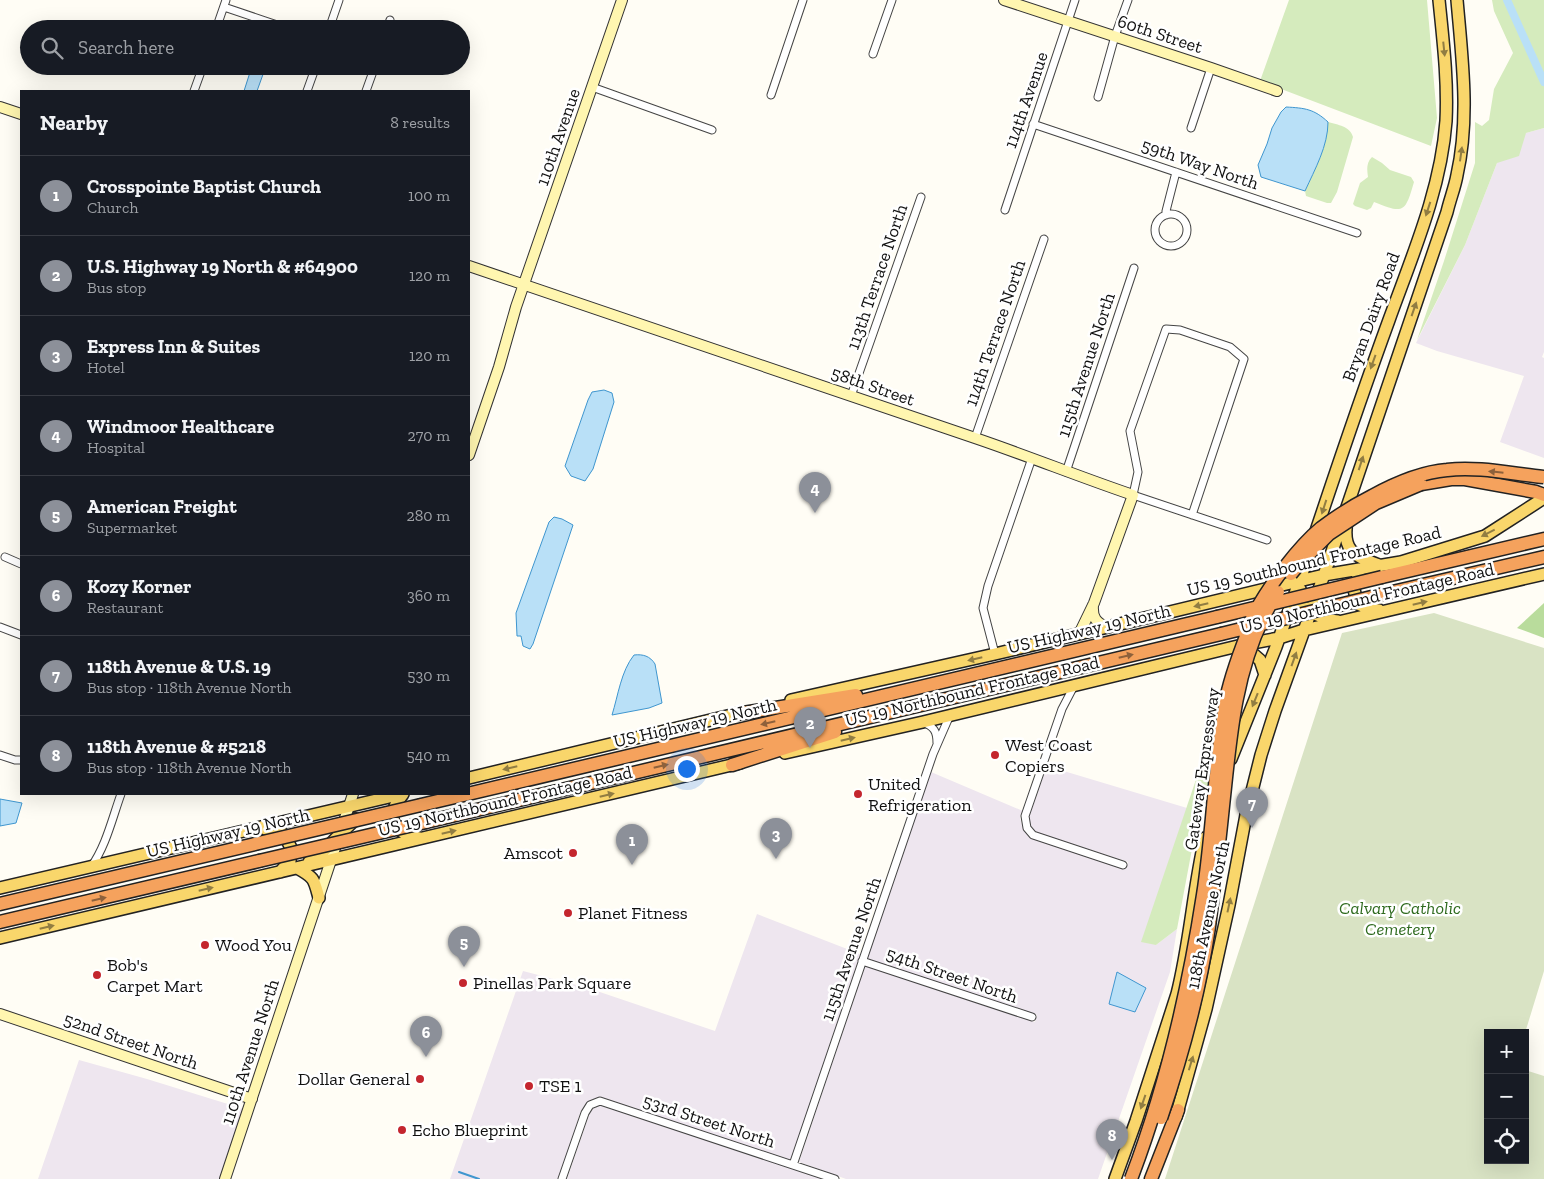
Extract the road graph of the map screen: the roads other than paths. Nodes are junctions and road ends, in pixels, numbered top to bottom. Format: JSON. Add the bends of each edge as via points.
{"nodes":[{"id":1,"x":339,"y":0,"type":"edge"},
{"id":2,"x":622,"y":0,"type":"edge"},
{"id":3,"x":803,"y":0,"type":"edge"},
{"id":4,"x":892,"y":0,"type":"edge"},
{"id":5,"x":1004,"y":0,"type":"edge"},
{"id":6,"x":1076,"y":0,"type":"edge"},
{"id":7,"x":1128,"y":0,"type":"edge"},
{"id":8,"x":1439,"y":0,"type":"edge"},
{"id":9,"x":1456,"y":0,"type":"edge"},
{"id":10,"x":225,"y":3,"type":"edge"},
{"id":11,"x":219,"y":20,"type":"edge"},
{"id":12,"x":267,"y":20,"type":"edge"},
{"id":13,"x":332,"y":20,"type":"edge"},
{"id":14,"x":1068,"y":21,"type":"junction"},
{"id":15,"x":1115,"y":36,"type":"junction"},
{"id":16,"x":873,"y":54,"type":"dead end"},
{"id":17,"x":1211,"y":68,"type":"junction"},
{"id":18,"x":200,"y":75,"type":"edge"},
{"id":19,"x":313,"y":75,"type":"edge"},
{"id":20,"x":372,"y":75,"type":"edge"},
{"id":21,"x":592,"y":87,"type":"junction"},
{"id":22,"x":194,"y":90,"type":"edge"},
{"id":23,"x":307,"y":90,"type":"edge"},
{"id":24,"x":366,"y":90,"type":"edge"},
{"id":25,"x":1277,"y":91,"type":"dead end"},
{"id":26,"x":771,"y":95,"type":"dead end"},
{"id":27,"x":1098,"y":97,"type":"dead end"},
{"id":28,"x":0,"y":107,"type":"edge"},
{"id":29,"x":20,"y":114,"type":"edge"},
{"id":30,"x":1034,"y":124,"type":"junction"},
{"id":31,"x":1191,"y":128,"type":"dead end"},
{"id":32,"x":712,"y":130,"type":"dead end"},
{"id":33,"x":1176,"y":172,"type":"junction"},
{"id":34,"x":922,"y":197,"type":"dead end"},
{"id":35,"x":1005,"y":210,"type":"dead end"},
{"id":36,"x":1166,"y":216,"type":"junction"},
{"id":37,"x":1357,"y":233,"type":"dead end"},
{"id":38,"x":1044,"y":239,"type":"dead end"},
{"id":39,"x":470,"y":266,"type":"edge"},
{"id":40,"x":1134,"y":268,"type":"dead end"},
{"id":41,"x":524,"y":285,"type":"junction"},
{"id":42,"x":852,"y":396,"type":"junction"},
{"id":43,"x":975,"y":438,"type":"junction"},
{"id":44,"x":470,"y":452,"type":"edge"},
{"id":45,"x":1032,"y":458,"type":"junction"},
{"id":46,"x":1066,"y":472,"type":"junction"},
{"id":47,"x":1544,"y":477,"type":"edge"},
{"id":48,"x":1351,"y":494,"type":"junction"},
{"id":49,"x":1133,"y":495,"type":"junction"},
{"id":50,"x":1544,"y":497,"type":"edge"},
{"id":51,"x":1192,"y":516,"type":"junction"},
{"id":52,"x":1544,"y":539,"type":"edge"},
{"id":53,"x":1267,"y":540,"type":"dead end"},
{"id":54,"x":6,"y":557,"type":"dead end"},
{"id":55,"x":1544,"y":557,"type":"edge"},
{"id":56,"x":1401,"y":562,"type":"junction"},
{"id":57,"x":20,"y":564,"type":"edge"},
{"id":58,"x":1349,"y":570,"type":"junction"},
{"id":59,"x":1381,"y":571,"type":"junction"},
{"id":60,"x":1544,"y":574,"type":"edge"},
{"id":61,"x":1324,"y":575,"type":"junction"},
{"id":62,"x":1300,"y":582,"type":"junction"},
{"id":63,"x":1264,"y":590,"type":"junction"},
{"id":64,"x":1225,"y":600,"type":"junction"},
{"id":65,"x":1094,"y":603,"type":"junction"},
{"id":66,"x":1300,"y":610,"type":"junction"},
{"id":67,"x":1390,"y":610,"type":"junction"},
{"id":68,"x":1342,"y":622,"type":"junction"},
{"id":69,"x":1107,"y":627,"type":"junction"},
{"id":70,"x":0,"y":629,"type":"edge"},
{"id":71,"x":1304,"y":630,"type":"junction"},
{"id":72,"x":1079,"y":634,"type":"junction"},
{"id":73,"x":20,"y":635,"type":"edge"},
{"id":74,"x":1279,"y":638,"type":"junction"},
{"id":75,"x":1264,"y":641,"type":"junction"},
{"id":76,"x":1242,"y":645,"type":"junction"},
{"id":77,"x":1228,"y":648,"type":"junction"},
{"id":78,"x":995,"y":654,"type":"junction"},
{"id":79,"x":1265,"y":675,"type":"junction"},
{"id":80,"x":935,"y":684,"type":"junction"},
{"id":81,"x":1075,"y":684,"type":"junction"},
{"id":82,"x":1050,"y":690,"type":"junction"},
{"id":83,"x":1062,"y":709,"type":"junction"},
{"id":84,"x":898,"y":710,"type":"junction"},
{"id":85,"x":736,"y":714,"type":"junction"},
{"id":86,"x":950,"y":715,"type":"junction"},
{"id":87,"x":923,"y":722,"type":"junction"},
{"id":88,"x":938,"y":743,"type":"junction"},
{"id":89,"x":0,"y":755,"type":"edge"},
{"id":90,"x":20,"y":760,"type":"edge"},
{"id":91,"x":732,"y":765,"type":"junction"},
{"id":92,"x":470,"y":778,"type":"edge"},
{"id":93,"x":470,"y":793,"type":"edge"},
{"id":94,"x":121,"y":795,"type":"edge"},
{"id":95,"x":353,"y":795,"type":"edge"},
{"id":96,"x":377,"y":795,"type":"edge"},
{"id":97,"x":397,"y":795,"type":"edge"},
{"id":98,"x":401,"y":795,"type":"edge"},
{"id":99,"x":463,"y":795,"type":"edge"},
{"id":100,"x":388,"y":797,"type":"junction"},
{"id":101,"x":348,"y":807,"type":"junction"},
{"id":102,"x":297,"y":819,"type":"junction"},
{"id":103,"x":253,"y":829,"type":"junction"},
{"id":104,"x":340,"y":834,"type":"junction"},
{"id":105,"x":423,"y":839,"type":"junction"},
{"id":106,"x":104,"y":844,"type":"junction"},
{"id":107,"x":384,"y":848,"type":"junction"},
{"id":108,"x":119,"y":861,"type":"junction"},
{"id":109,"x":330,"y":861,"type":"junction"},
{"id":110,"x":1123,"y":865,"type":"dead end"},
{"id":111,"x":91,"y":868,"type":"junction"},
{"id":112,"x":297,"y":868,"type":"junction"},
{"id":113,"x":280,"y":872,"type":"junction"},
{"id":114,"x":0,"y":888,"type":"edge"},
{"id":115,"x":319,"y":898,"type":"junction"},
{"id":116,"x":0,"y":904,"type":"edge"},
{"id":117,"x":0,"y":922,"type":"edge"},
{"id":118,"x":0,"y":938,"type":"edge"},
{"id":119,"x":862,"y":961,"type":"junction"},
{"id":120,"x":0,"y":1014,"type":"edge"},
{"id":121,"x":1032,"y":1018,"type":"dead end"},
{"id":122,"x":252,"y":1099,"type":"junction"},
{"id":123,"x":1178,"y":1110,"type":"junction"},
{"id":124,"x":794,"y":1165,"type":"junction"},
{"id":125,"x":225,"y":1179,"type":"edge"},
{"id":126,"x":562,"y":1179,"type":"edge"},
{"id":127,"x":835,"y":1179,"type":"edge"},
{"id":128,"x":1114,"y":1179,"type":"edge"},
{"id":129,"x":1131,"y":1179,"type":"edge"},
{"id":130,"x":1139,"y":1179,"type":"edge"},
{"id":131,"x":1151,"y":1179,"type":"edge"},
{"id":132,"x":1158,"y":1179,"type":"edge"}],
"edges":[{"from":1,"to":13,"type":"street"},
{"from":2,"to":21,"type":"street","name":"110th Avenue"},
{"from":3,"to":26,"type":"street"},
{"from":4,"to":16,"type":"street"},
{"from":5,"to":14,"type":"street","name":"60th Street"},
{"from":6,"to":14,"type":"street","name":"114th Avenue"},
{"from":7,"to":15,"type":"street"},
{"from":8,"to":62,"type":"main road","name":"Bryan Dairy Road","one_way":true,"via":[[1446,74],[1446,121],[1440,166],[1430,204],[1359,402]]},
{"from":48,"to":9,"type":"main road","name":"Bryan Dairy Road","one_way":true,"via":[[1458,175],[1464,102]]},
{"from":10,"to":11,"type":"street"},
{"from":10,"to":12,"type":"street"},
{"from":14,"to":15,"type":"street","name":"60th Street"},
{"from":14,"to":30,"type":"street","name":"114th Avenue"},
{"from":15,"to":17,"type":"street","name":"60th Street"},
{"from":15,"to":27,"type":"street"},
{"from":17,"to":25,"type":"street","name":"60th Street"},
{"from":17,"to":31,"type":"street"},
{"from":18,"to":22,"type":"street"},
{"from":19,"to":23,"type":"street"},
{"from":20,"to":24,"type":"street"},
{"from":21,"to":32,"type":"street"},
{"from":21,"to":41,"type":"street","name":"110th Avenue"},
{"from":28,"to":29,"type":"street"},
{"from":30,"to":33,"type":"street","name":"59th Way North"},
{"from":30,"to":35,"type":"street","name":"114th Avenue"},
{"from":33,"to":36,"type":"street"},
{"from":33,"to":37,"type":"street","name":"59th Way North"},
{"from":34,"to":42,"type":"street","name":"113th Terrace North"},
{"from":36,"to":36,"type":"street","via":[[1157,224],[1156,236],[1164,245],[1176,245],[1185,237],[1186,225],[1178,216]]},
{"from":38,"to":43,"type":"street","name":"114th Terrace North"},
{"from":39,"to":41,"type":"street","name":"58th Street"},
{"from":40,"to":46,"type":"street","name":"115th Avenue North"},
{"from":41,"to":42,"type":"street","name":"58th Street"},
{"from":41,"to":44,"type":"street"},
{"from":42,"to":43,"type":"street","name":"58th Street"},
{"from":43,"to":45,"type":"street","name":"58th Street"},
{"from":45,"to":46,"type":"street","name":"58th Street"},
{"from":45,"to":78,"type":"street","via":[[983,608]]},
{"from":46,"to":49,"type":"street","name":"58th Street"},
{"from":47,"to":129,"type":"highway","name":"Gateway Expressway","one_way":true,"bridge":true,"via":[[1446,470],[1385,488],[1321,529],[1297,552],[1254,613],[1225,703],[1204,892],[1183,1007],[1165,1079]]},
{"from":48,"to":59,"type":"main road","via":[[1347,543],[1354,554]]},
{"from":48,"to":61,"type":"main road","name":"Bryan Dairy Road"},
{"from":49,"to":51,"type":"street","name":"58th Street"},
{"from":49,"to":51,"type":"street","via":[[1138,472],[1130,431],[1166,329],[1180,330],[1230,347],[1244,360]]},
{"from":49,"to":65,"type":"street"},
{"from":50,"to":56,"type":"main road","name":"US 19 Southbound Frontage Road","one_way":true,"via":[[1485,536]]},
{"from":50,"to":130,"type":"highway","name":"Gateway Expressway","bridge":true,"via":[[1536,492],[1465,479],[1421,484],[1376,503],[1329,534],[1300,563],[1274,598],[1254,637],[1240,682],[1232,721],[1208,929],[1194,1002],[1173,1082]]},
{"from":51,"to":53,"type":"street","name":"58th Street"},
{"from":52,"to":59,"type":"highway","name":"US Highway 19 North"},
{"from":54,"to":57,"type":"street"},
{"from":84,"to":55,"type":"highway","name":"US Highway 19 North","one_way":true,"bridge":true},
{"from":56,"to":59,"type":"main road","name":"US 19 Southbound Frontage Road"},
{"from":56,"to":67,"type":"main road","via":[[1357,579],[1354,590],[1358,604],[1369,609]]},
{"from":58,"to":59,"type":"main road","name":"US 19 Southbound Frontage Road"},
{"from":58,"to":61,"type":"main road","name":"US 19 Southbound Frontage Road"},
{"from":58,"to":66,"type":"main road"},
{"from":59,"to":80,"type":"highway","name":"US Highway 19 North","bridge":true,"via":[[1217,617]]},
{"from":67,"to":60,"type":"main road","name":"US 19 Northbound Frontage Road","one_way":true},
{"from":61,"to":62,"type":"main road","name":"US 19 Southbound Frontage Road"},
{"from":61,"to":66,"type":"main road","name":"Bryan Dairy Road"},
{"from":62,"to":63,"type":"main road","name":"US 19 Southbound Frontage Road"},
{"from":62,"to":66,"type":"main road"},
{"from":63,"to":64,"type":"main road","name":"US 19 Southbound Frontage Road"},
{"from":63,"to":66,"type":"main road","via":[[1280,596]]},
{"from":64,"to":69,"type":"main road","name":"US 19 Southbound Frontage Road","one_way":true},
{"from":64,"to":77,"type":"main road","via":[[1237,605],[1245,626],[1236,643]]},
{"from":65,"to":69,"type":"street","via":[[1095,619]]},
{"from":65,"to":72,"type":"street"},
{"from":66,"to":68,"type":"main road"},
{"from":66,"to":71,"type":"main road","name":"Bryan Dairy Road"},
{"from":66,"to":74,"type":"main road","name":"Bryan Dairy Road"},
{"from":66,"to":75,"type":"main road"},
{"from":67,"to":68,"type":"main road","name":"US 19 Northbound Frontage Road"},
{"from":68,"to":71,"type":"main road","name":"US 19 Northbound Frontage Road"},
{"from":69,"to":72,"type":"main road","name":"US 19 Southbound Frontage Road"},
{"from":70,"to":73,"type":"street"},
{"from":71,"to":74,"type":"main road","name":"US 19 Northbound Frontage Road"},
{"from":123,"to":71,"type":"main road","name":"118th Avenue North","one_way":true,"via":[[1206,1009],[1256,773]]},
{"from":72,"to":78,"type":"main road","name":"US 19 Southbound Frontage Road"},
{"from":74,"to":75,"type":"main road","name":"US 19 Northbound Frontage Road"},
{"from":74,"to":79,"type":"main road","name":"118th Avenue North"},
{"from":75,"to":76,"type":"main road","name":"US 19 Northbound Frontage Road"},
{"from":76,"to":77,"type":"main road","name":"US 19 Northbound Frontage Road"},
{"from":76,"to":79,"type":"main road","via":[[1260,660]]},
{"from":77,"to":81,"type":"main road","name":"US 19 Northbound Frontage Road"},
{"from":78,"to":85,"type":"main road","name":"US 19 Southbound Frontage Road","one_way":true},
{"from":79,"to":128,"type":"main road","name":"118th Avenue North","one_way":true,"via":[[1212,812],[1177,994]]},
{"from":80,"to":85,"type":"highway"},
{"from":80,"to":93,"type":"highway","name":"US Highway 19 North","one_way":true,"bridge":true},
{"from":81,"to":82,"type":"main road","name":"US 19 Northbound Frontage Road"},
{"from":81,"to":83,"type":"street"},
{"from":82,"to":83,"type":"street","via":[[1062,700]]},
{"from":82,"to":86,"type":"main road","name":"US 19 Northbound Frontage Road"},
{"from":83,"to":110,"type":"street","via":[[1025,816],[1027,828],[1033,835]]},
{"from":84,"to":91,"type":"highway"},
{"from":117,"to":84,"type":"highway","name":"US Highway 19 North","one_way":true,"bridge":true},
{"from":85,"to":92,"type":"main road","name":"US 19 Southbound Frontage Road","one_way":true},
{"from":86,"to":87,"type":"main road","name":"US 19 Northbound Frontage Road"},
{"from":86,"to":88,"type":"street","name":"115th Avenue North"},
{"from":87,"to":88,"type":"street","via":[[936,730]]},
{"from":91,"to":87,"type":"main road","name":"US 19 Northbound Frontage Road","one_way":true},
{"from":88,"to":119,"type":"street","name":"115th Avenue North"},
{"from":89,"to":90,"type":"street"},
{"from":105,"to":91,"type":"main road","name":"US 19 Northbound Frontage Road","one_way":true},
{"from":94,"to":106,"type":"street"},
{"from":95,"to":101,"type":"street","name":"110th Avenue North"},
{"from":96,"to":100,"type":"main road"},
{"from":97,"to":100,"type":"main road"},
{"from":98,"to":105,"type":"main road","via":[[396,802],[393,824],[407,836]]},
{"from":99,"to":116,"type":"highway","name":"US Highway 19 North","one_way":true,"bridge":true},
{"from":100,"to":101,"type":"main road"},
{"from":100,"to":104,"type":"main road","via":[[354,820]]},
{"from":101,"to":102,"type":"main road"},
{"from":101,"to":104,"type":"street","name":"110th Avenue North"},
{"from":102,"to":103,"type":"main road"},
{"from":102,"to":104,"type":"main road"},
{"from":103,"to":108,"type":"main road"},
{"from":103,"to":113,"type":"main road","via":[[272,829],[285,836],[291,848],[290,861]]},
{"from":104,"to":107,"type":"main road"},
{"from":104,"to":109,"type":"street","name":"110th Avenue North"},
{"from":104,"to":112,"type":"main road","via":[[319,856]]},
{"from":105,"to":107,"type":"main road","name":"US 19 Northbound Frontage Road"},
{"from":106,"to":108,"type":"street","via":[[106,853]]},
{"from":106,"to":111,"type":"street"},
{"from":107,"to":109,"type":"main road","name":"US 19 Northbound Frontage Road"},
{"from":108,"to":111,"type":"main road"},
{"from":109,"to":112,"type":"main road","name":"US 19 Northbound Frontage Road"},
{"from":109,"to":115,"type":"street","name":"110th Avenue North"},
{"from":111,"to":114,"type":"main road"},
{"from":112,"to":113,"type":"main road","name":"US 19 Northbound Frontage Road"},
{"from":112,"to":115,"type":"main road","via":[[315,881]]},
{"from":118,"to":113,"type":"main road","name":"US 19 Northbound Frontage Road","one_way":true},
{"from":115,"to":122,"type":"street","name":"110th Avenue North"},
{"from":119,"to":121,"type":"street","name":"54th Street North"},
{"from":119,"to":124,"type":"street","name":"115th Avenue North"},
{"from":120,"to":122,"type":"street","name":"52nd Street North"},
{"from":122,"to":125,"type":"street","name":"110th Avenue North"},
{"from":123,"to":131,"type":"highway"},
{"from":123,"to":132,"type":"main road","name":"118th Avenue North"},
{"from":124,"to":126,"type":"street","name":"53rd Street North","via":[[600,1101],[590,1105],[582,1120]]},
{"from":124,"to":127,"type":"street","name":"53rd Street North"}]}
